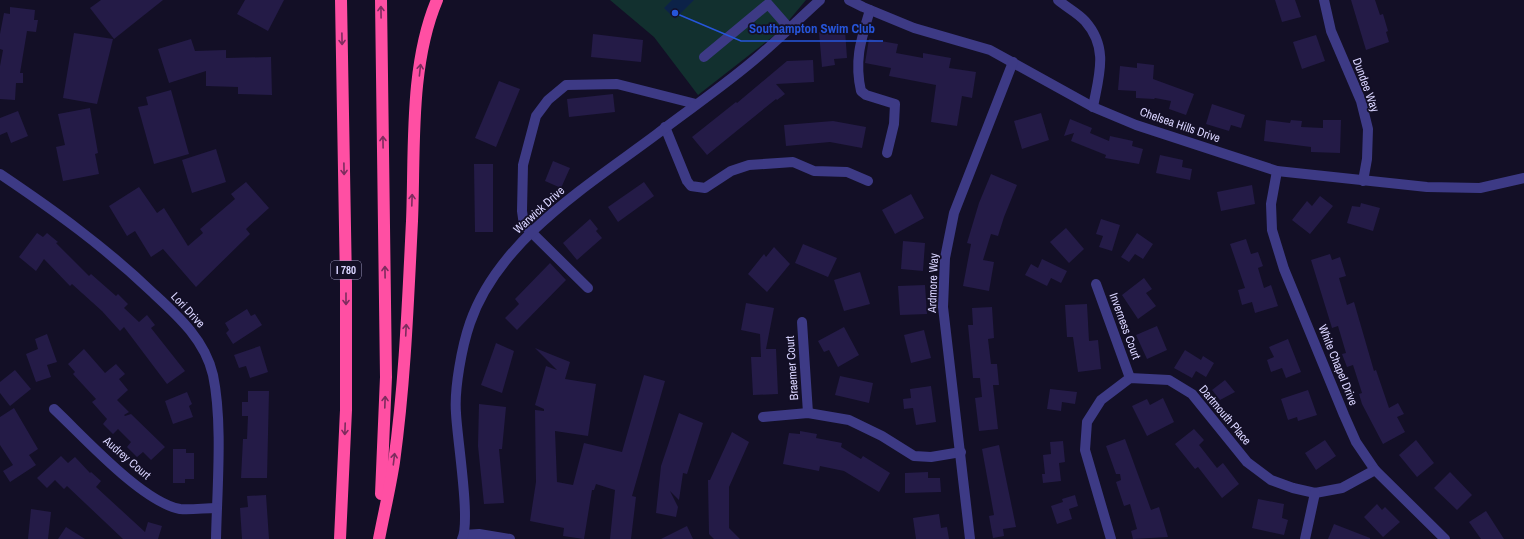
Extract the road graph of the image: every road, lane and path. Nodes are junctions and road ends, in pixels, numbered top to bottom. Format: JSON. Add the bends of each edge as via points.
{"nodes":[{"id":1,"x":341,"y":0,"type":"edge"},
{"id":2,"x":381,"y":0,"type":"edge"},
{"id":3,"x":437,"y":0,"type":"edge"},
{"id":4,"x":820,"y":0,"type":"edge"},
{"id":5,"x":849,"y":0,"type":"edge"},
{"id":6,"x":1058,"y":0,"type":"edge"},
{"id":7,"x":1324,"y":0,"type":"edge"},
{"id":8,"x":870,"y":10,"type":"junction"},
{"id":9,"x":789,"y":28,"type":"junction"},
{"id":10,"x":704,"y":57,"type":"dead end"},
{"id":11,"x":1013,"y":62,"type":"junction"},
{"id":12,"x":696,"y":104,"type":"junction"},
{"id":13,"x":1093,"y":107,"type":"junction"},
{"id":14,"x":665,"y":127,"type":"junction"},
{"id":15,"x":887,"y":153,"type":"dead end"},
{"id":16,"x":1277,"y":171,"type":"junction"},
{"id":17,"x":0,"y":174,"type":"edge"},
{"id":18,"x":1524,"y":178,"type":"edge"},
{"id":19,"x":868,"y":181,"type":"dead end"},
{"id":20,"x":1363,"y":181,"type":"junction"},
{"id":21,"x":532,"y":233,"type":"junction"},
{"id":22,"x":1096,"y":284,"type":"dead end"},
{"id":23,"x":588,"y":288,"type":"dead end"},
{"id":24,"x":802,"y":322,"type":"dead end"},
{"id":25,"x":1130,"y":378,"type":"junction"},
{"id":26,"x":54,"y":409,"type":"dead end"},
{"id":27,"x":808,"y":413,"type":"junction"},
{"id":28,"x":763,"y":416,"type":"dead end"},
{"id":29,"x":961,"y":452,"type":"junction"},
{"id":30,"x":1375,"y":470,"type":"junction"},
{"id":31,"x":1315,"y":493,"type":"junction"},
{"id":32,"x":216,"y":508,"type":"junction"},
{"id":33,"x":463,"y":537,"type":"edge"},
{"id":34,"x":216,"y":539,"type":"edge"},
{"id":35,"x":340,"y":539,"type":"edge"},
{"id":36,"x":379,"y":539,"type":"edge"},
{"id":37,"x":510,"y":539,"type":"edge"},
{"id":38,"x":970,"y":539,"type":"edge"},
{"id":39,"x":1112,"y":539,"type":"edge"},
{"id":40,"x":1305,"y":539,"type":"edge"},
{"id":41,"x":1445,"y":539,"type":"edge"}],
"edges":[{"from":1,"to":35,"type":"highway","number":"I 780","one_way":true,"via":[[346,394]]},
{"from":36,"to":2,"type":"highway","one_way":true,"via":[[386,377]]},
{"from":36,"to":3,"type":"highway","one_way":true,"via":[[394,462],[401,396],[420,65]]},
{"from":4,"to":9,"type":"street","name":"Warwick Drive"},
{"from":5,"to":8,"type":"street","name":"Chelsea Hills Drive"},
{"from":6,"to":13,"type":"street","via":[[1084,20],[1097,38],[1102,64]]},
{"from":7,"to":20,"type":"street","name":"Dundee Way","via":[[1331,31],[1361,102],[1368,129]]},
{"from":8,"to":11,"type":"street","name":"Chelsea Hills Drive","via":[[914,28],[990,50]]},
{"from":8,"to":15,"type":"street","via":[[860,40],[857,72],[861,91],[895,104],[894,124]]},
{"from":9,"to":10,"type":"street","via":[[768,4]]},
{"from":9,"to":12,"type":"street","name":"Warwick Drive","via":[[760,55]]},
{"from":11,"to":13,"type":"street","name":"Chelsea Hills Drive"},
{"from":11,"to":29,"type":"street","name":"Ardmore Way","via":[[954,213],[945,258],[943,307]]},
{"from":12,"to":14,"type":"street","name":"Warwick Drive"},
{"from":12,"to":21,"type":"street","via":[[617,84],[566,85],[548,100],[536,116],[522,165],[524,225]]},
{"from":13,"to":16,"type":"street","name":"Chelsea Hills Drive","via":[[1136,125]]},
{"from":14,"to":19,"type":"street","via":[[687,181],[696,188],[705,188],[731,171],[749,166],[793,162],[814,171],[847,172]]},
{"from":14,"to":21,"type":"street","name":"Warwick Drive","via":[[606,171]]},
{"from":16,"to":20,"type":"street","name":"Chelsea Hills Drive"},
{"from":16,"to":30,"type":"street","name":"White Chapel Drive","via":[[1270,204],[1272,230],[1284,269],[1356,442]]},
{"from":17,"to":32,"type":"street","name":"Lori Drive","via":[[72,224],[122,264],[180,319],[195,337],[213,374],[216,399]]},
{"from":18,"to":20,"type":"street","name":"Chelsea Hills Drive","via":[[1480,188],[1427,188]]},
{"from":21,"to":23,"type":"street"},
{"from":21,"to":33,"type":"street","name":"Warwick Drive","via":[[492,278],[470,324],[458,377],[456,411],[465,509]]},
{"from":22,"to":25,"type":"street","name":"Inverness Court"},
{"from":24,"to":27,"type":"street","name":"Braemer Court"},
{"from":25,"to":31,"type":"street","name":"Dartmouth Place","via":[[1169,380],[1192,394],[1247,462],[1271,480]]},
{"from":25,"to":39,"type":"street","via":[[1101,400],[1087,422],[1084,450]]},
{"from":26,"to":32,"type":"street","name":"Audrey Court","via":[[132,482],[157,500],[180,509]]},
{"from":27,"to":28,"type":"street"},
{"from":27,"to":29,"type":"street","via":[[848,420],[882,436],[914,456],[931,457]]},
{"from":29,"to":38,"type":"street","name":"Ardmore Way"},
{"from":30,"to":31,"type":"street","name":"Dartmouth Place","via":[[1342,488]]},
{"from":30,"to":41,"type":"street","name":"White Chapel Drive"},
{"from":31,"to":40,"type":"street"},
{"from":32,"to":34,"type":"street","name":"Lori Drive"},
{"from":33,"to":37,"type":"street","via":[[478,534]]}]}
